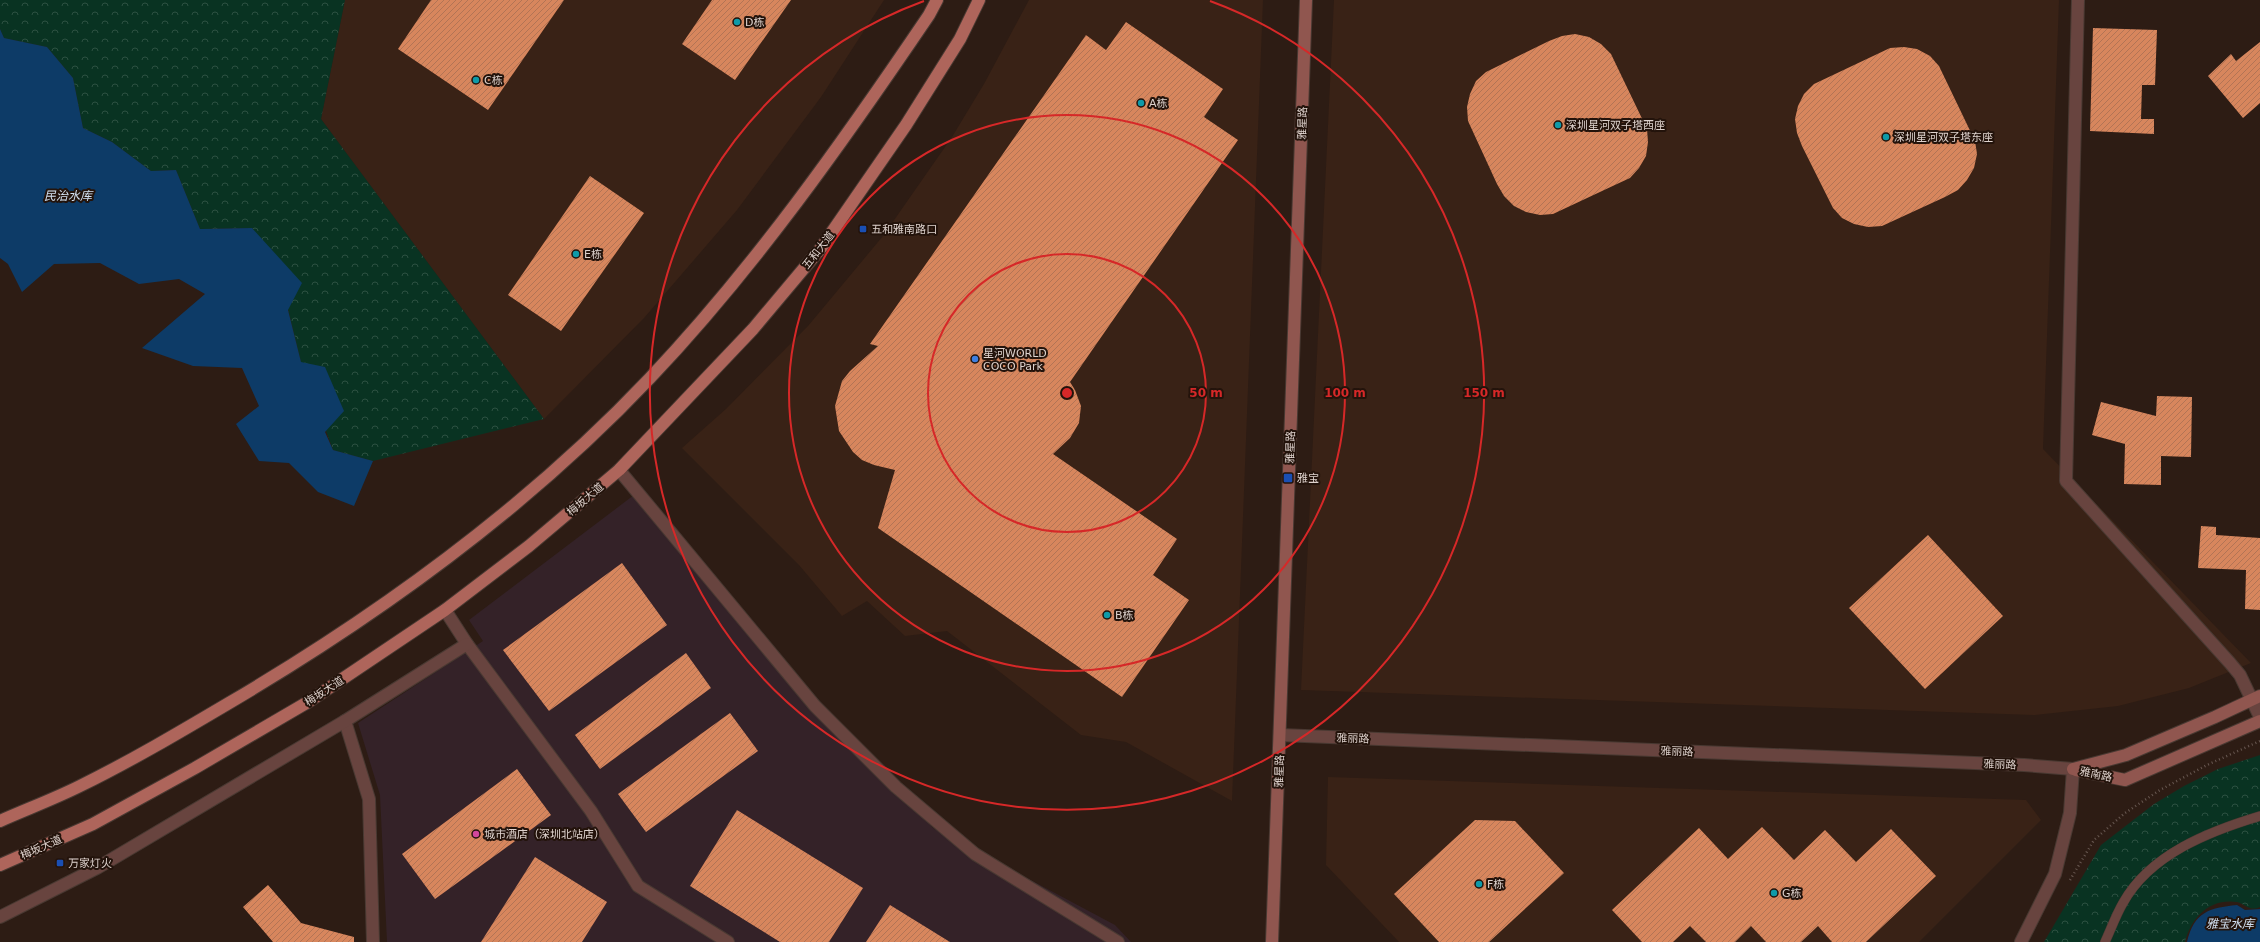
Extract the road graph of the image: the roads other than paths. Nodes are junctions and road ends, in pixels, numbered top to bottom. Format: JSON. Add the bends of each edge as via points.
{"nodes":[{"id":1,"x":937,"y":0,"type":"edge"},
{"id":2,"x":980,"y":0,"type":"edge"},
{"id":3,"x":1306,"y":0,"type":"edge"},
{"id":4,"x":2078,"y":0,"type":"edge"},
{"id":5,"x":619,"y":470,"type":"junction"},
{"id":6,"x":445,"y":610,"type":"junction"},
{"id":7,"x":467,"y":644,"type":"junction"},
{"id":8,"x":2256,"y":698,"type":"edge"},
{"id":9,"x":2260,"y":717,"type":"edge"},
{"id":10,"x":346,"y":721,"type":"junction"},
{"id":11,"x":2260,"y":721,"type":"edge"},
{"id":12,"x":1280,"y":735,"type":"junction"},
{"id":13,"x":2073,"y":769,"type":"junction"},
{"id":14,"x":2260,"y":816,"type":"edge"},
{"id":15,"x":0,"y":821,"type":"edge"},
{"id":16,"x":0,"y":865,"type":"edge"},
{"id":17,"x":0,"y":917,"type":"edge"},
{"id":18,"x":373,"y":942,"type":"edge"},
{"id":19,"x":728,"y":942,"type":"edge"},
{"id":20,"x":1118,"y":942,"type":"edge"},
{"id":21,"x":1272,"y":942,"type":"edge"},
{"id":22,"x":2020,"y":942,"type":"edge"},
{"id":23,"x":2105,"y":942,"type":"edge"}],
"edges":[{"from":1,"to":15,"type":"main road","via":[[858,120],[785,220],[650,378],[576,452],[492,525],[394,598],[290,667],[183,730],[80,786]]},
{"from":2,"to":5,"type":"main road","name":"五和大道","via":[[960,39],[906,125],[821,248],[753,329]]},
{"from":3,"to":12,"type":"street","name":"雅星路"},
{"from":4,"to":8,"type":"street","via":[[2066,481],[2230,663]]},
{"from":5,"to":6,"type":"main road","name":"梅坂大道","via":[[528,546]]},
{"from":5,"to":20,"type":"street","via":[[815,706],[896,787],[975,854]]},
{"from":6,"to":7,"type":"street"},
{"from":6,"to":16,"type":"main road","name":"梅坂大道","via":[[308,702],[195,768],[92,824]]},
{"from":7,"to":10,"type":"street"},
{"from":7,"to":19,"type":"street","via":[[591,811],[638,886]]},
{"from":8,"to":9,"type":"street"},
{"from":8,"to":13,"type":"street","name":"雅南路","via":[[2126,755]]},
{"from":10,"to":17,"type":"street","via":[[96,868]]},
{"from":10,"to":18,"type":"street","via":[[369,799]]},
{"from":11,"to":13,"type":"street","name":"雅南路","via":[[2125,780]]},
{"from":12,"to":13,"type":"street","name":"雅丽路"},
{"from":12,"to":21,"type":"street","name":"雅星路"},
{"from":13,"to":22,"type":"street","via":[[2070,814],[2056,874]]},
{"from":14,"to":23,"type":"lane","via":[[2231,825],[2185,846],[2148,871],[2123,902]]}]}
